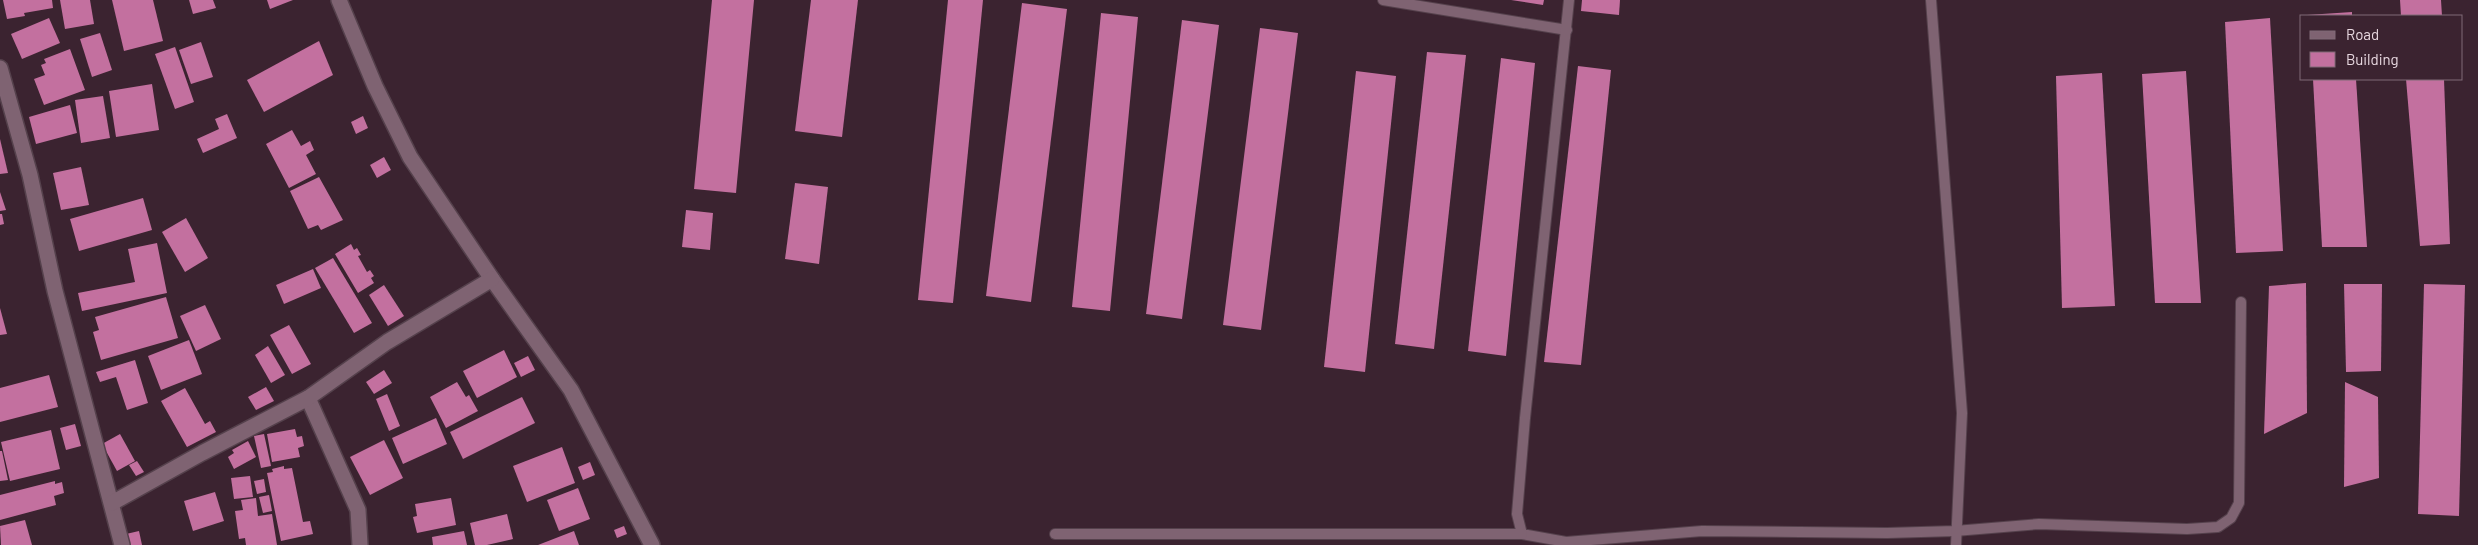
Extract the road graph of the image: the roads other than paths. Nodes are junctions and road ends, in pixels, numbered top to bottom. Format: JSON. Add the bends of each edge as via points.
{"nodes":[{"id":1,"x":339,"y":0,"type":"edge"},
{"id":2,"x":1383,"y":0,"type":"edge"},
{"id":3,"x":1570,"y":0,"type":"edge"},
{"id":4,"x":1930,"y":0,"type":"edge"},
{"id":5,"x":1567,"y":30,"type":"junction"},
{"id":6,"x":0,"y":68,"type":"edge"},
{"id":7,"x":492,"y":279,"type":"junction"},
{"id":8,"x":2241,"y":302,"type":"dead end"},
{"id":9,"x":308,"y":398,"type":"junction"},
{"id":10,"x":112,"y":503,"type":"junction"},
{"id":11,"x":1955,"y":531,"type":"junction"},
{"id":12,"x":1056,"y":534,"type":"dead end"},
{"id":13,"x":1522,"y":534,"type":"junction"},
{"id":14,"x":1566,"y":543,"type":"edge"},
{"id":15,"x":122,"y":545,"type":"edge"},
{"id":16,"x":360,"y":545,"type":"edge"},
{"id":17,"x":652,"y":545,"type":"edge"},
{"id":18,"x":1956,"y":545,"type":"edge"}],
"edges":[{"from":1,"to":7,"type":"street","via":[[375,86],[410,157]]},
{"from":2,"to":5,"type":"lane"},
{"from":3,"to":5,"type":"lane"},
{"from":4,"to":11,"type":"lane","via":[[1962,414]]},
{"from":5,"to":13,"type":"lane","via":[[1525,418],[1517,514]]},
{"from":6,"to":10,"type":"street"},
{"from":7,"to":9,"type":"street","via":[[387,342]]},
{"from":7,"to":17,"type":"street","via":[[571,390]]},
{"from":8,"to":11,"type":"lane","via":[[2239,503],[2232,518],[2218,527],[2187,529],[2039,524]]},
{"from":9,"to":10,"type":"street"},
{"from":9,"to":16,"type":"street","via":[[358,510]]},
{"from":10,"to":15,"type":"street"},
{"from":11,"to":14,"type":"lane","via":[[1702,531]]},
{"from":11,"to":18,"type":"lane"},
{"from":12,"to":13,"type":"lane"},
{"from":13,"to":14,"type":"lane"}]}
